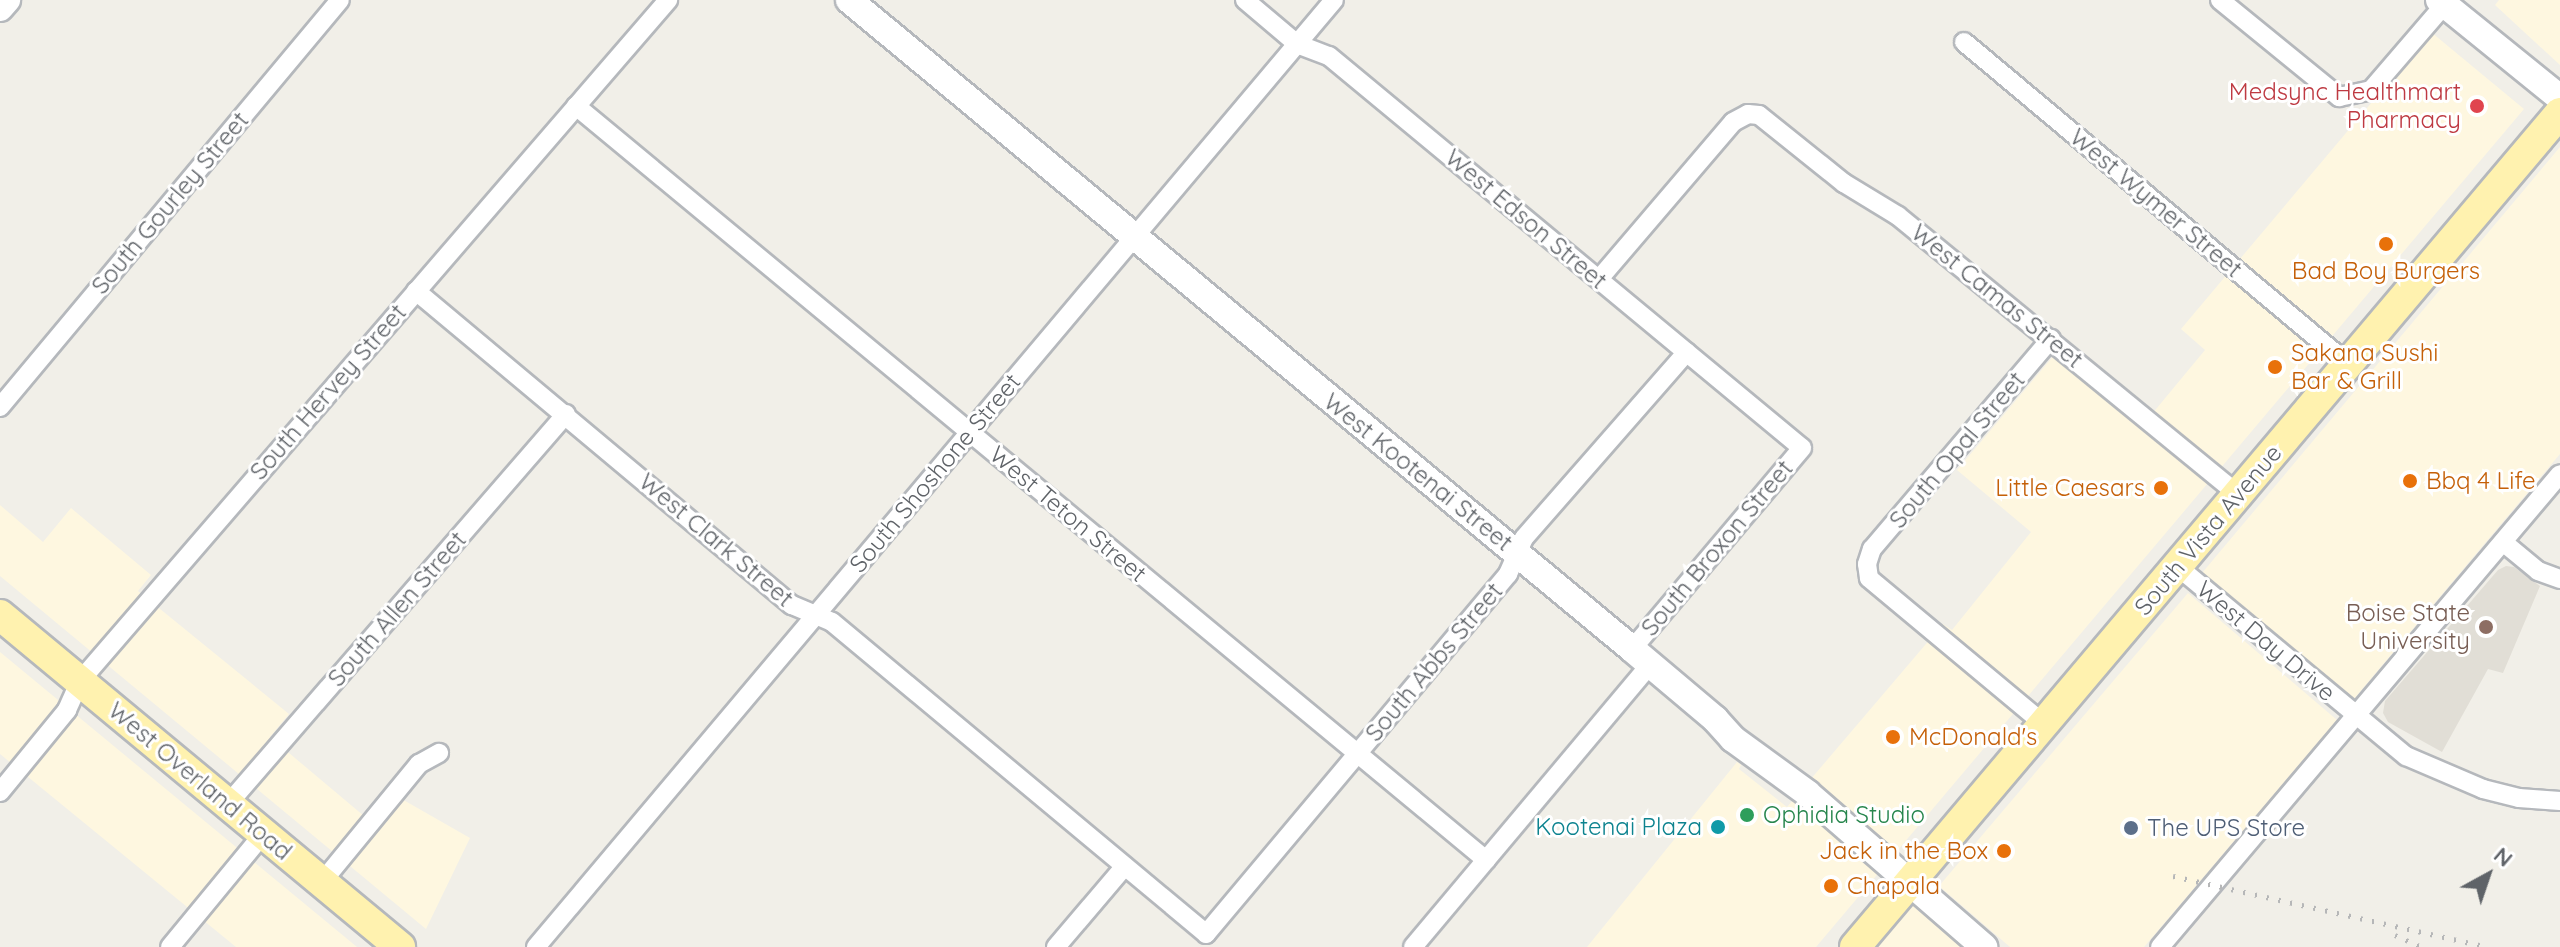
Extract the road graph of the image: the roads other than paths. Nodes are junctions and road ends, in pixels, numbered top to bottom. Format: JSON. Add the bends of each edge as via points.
{"nodes":[{"id":1,"x":7,"y":0,"type":"edge"},
{"id":2,"x":340,"y":0,"type":"edge"},
{"id":3,"x":668,"y":0,"type":"edge"},
{"id":4,"x":849,"y":0,"type":"edge"},
{"id":5,"x":1245,"y":0,"type":"edge"},
{"id":6,"x":1334,"y":0,"type":"edge"},
{"id":7,"x":2220,"y":0,"type":"edge"},
{"id":8,"x":2441,"y":2,"type":"edge"},
{"id":9,"x":0,"y":8,"type":"edge"},
{"id":10,"x":1964,"y":42,"type":"dead end"},
{"id":11,"x":1297,"y":44,"type":"junction"},
{"id":12,"x":2560,"y":98,"type":"edge"},
{"id":13,"x":576,"y":106,"type":"junction"},
{"id":14,"x":2560,"y":113,"type":"edge"},
{"id":15,"x":1134,"y":238,"type":"junction"},
{"id":16,"x":1599,"y":279,"type":"junction"},
{"id":17,"x":416,"y":291,"type":"junction"},
{"id":18,"x":2051,"y":339,"type":"junction"},
{"id":19,"x":1687,"y":352,"type":"junction"},
{"id":20,"x":2348,"y":364,"type":"junction"},
{"id":21,"x":0,"y":407,"type":"edge"},
{"id":22,"x":566,"y":414,"type":"junction"},
{"id":23,"x":970,"y":432,"type":"junction"},
{"id":24,"x":1802,"y":448,"type":"joint"},
{"id":25,"x":2560,"y":474,"type":"edge"},
{"id":26,"x":2238,"y":494,"type":"junction"},
{"id":27,"x":2503,"y":542,"type":"junction"},
{"id":28,"x":1516,"y":553,"type":"junction"},
{"id":29,"x":2177,"y":566,"type":"junction"},
{"id":30,"x":2560,"y":579,"type":"edge"},
{"id":31,"x":0,"y":615,"type":"edge"},
{"id":32,"x":814,"y":617,"type":"junction"},
{"id":33,"x":1641,"y":657,"type":"junction"},
{"id":34,"x":80,"y":681,"type":"junction"},
{"id":35,"x":2355,"y":716,"type":"junction"},
{"id":36,"x":2044,"y":724,"type":"junction"},
{"id":37,"x":439,"y":753,"type":"dead end"},
{"id":38,"x":1357,"y":753,"type":"junction"},
{"id":39,"x":0,"y":792,"type":"edge"},
{"id":40,"x":2560,"y":801,"type":"edge"},
{"id":41,"x":228,"y":804,"type":"junction"},
{"id":42,"x":264,"y":833,"type":"junction"},
{"id":43,"x":1486,"y":860,"type":"junction"},
{"id":44,"x":1125,"y":866,"type":"junction"},
{"id":45,"x":322,"y":882,"type":"junction"},
{"id":46,"x":1908,"y":884,"type":"junction"},
{"id":47,"x":1206,"y":934,"type":"joint"},
{"id":48,"x":170,"y":947,"type":"edge"},
{"id":49,"x":400,"y":947,"type":"edge"},
{"id":50,"x":536,"y":947,"type":"edge"},
{"id":51,"x":1056,"y":947,"type":"edge"},
{"id":52,"x":1413,"y":947,"type":"edge"},
{"id":53,"x":1855,"y":947,"type":"edge"},
{"id":54,"x":1984,"y":947,"type":"edge"},
{"id":55,"x":2160,"y":947,"type":"edge"}],
"edges":[{"from":1,"to":9,"type":"street"},
{"from":2,"to":21,"type":"street","name":"South Gourley Street"},
{"from":3,"to":13,"type":"street","name":"South Hervey Street"},
{"from":4,"to":15,"type":"street","name":"West Kootenai Street"},
{"from":5,"to":11,"type":"street","name":"West Edson Street"},
{"from":6,"to":11,"type":"street","name":"South Shoshone Street"},
{"from":7,"to":8,"type":"street","via":[[2339,97],[2371,90]]},
{"from":8,"to":12,"type":"street"},
{"from":10,"to":20,"type":"street","name":"West Wymer Street"},
{"from":11,"to":15,"type":"street","name":"South Shoshone Street"},
{"from":11,"to":16,"type":"street","name":"West Edson Street","via":[[1329,56]]},
{"from":13,"to":17,"type":"street","name":"South Hervey Street"},
{"from":13,"to":23,"type":"street","name":"West Teton Street"},
{"from":14,"to":20,"type":"main road","name":"South Vista Avenue"},
{"from":15,"to":23,"type":"street","name":"South Shoshone Street"},
{"from":15,"to":28,"type":"street","name":"West Kootenai Street"},
{"from":16,"to":18,"type":"street","name":"West Camas Street","via":[[1733,122],[1748,114],[1769,120]]},
{"from":16,"to":19,"type":"street","name":"West Edson Street"},
{"from":17,"to":22,"type":"street","name":"West Clark Street"},
{"from":17,"to":34,"type":"street","name":"South Hervey Street"},
{"from":18,"to":26,"type":"street","name":"West Camas Street"},
{"from":18,"to":36,"type":"street","name":"South Opal Street","via":[[1872,549],[1867,564],[1869,578]]},
{"from":19,"to":24,"type":"street","name":"West Edson Street"},
{"from":19,"to":28,"type":"street","name":"South Abbs Street"},
{"from":20,"to":26,"type":"main road","name":"South Vista Avenue"},
{"from":22,"to":32,"type":"street","name":"West Clark Street","via":[[792,605]]},
{"from":22,"to":41,"type":"street","name":"South Allen Street"},
{"from":23,"to":32,"type":"street","name":"South Shoshone Street"},
{"from":23,"to":38,"type":"street","name":"West Teton Street"},
{"from":24,"to":33,"type":"street","name":"South Broxon Street"},
{"from":25,"to":27,"type":"street"},
{"from":26,"to":29,"type":"main road","name":"South Vista Avenue"},
{"from":27,"to":30,"type":"street","via":[[2538,571]]},
{"from":27,"to":35,"type":"street"},
{"from":28,"to":33,"type":"street","name":"West Kootenai Street"},
{"from":28,"to":38,"type":"street","name":"South Abbs Street","via":[[1508,574]]},
{"from":29,"to":35,"type":"street","name":"West Day Drive"},
{"from":29,"to":36,"type":"main road","name":"South Vista Avenue"},
{"from":31,"to":34,"type":"main road","name":"West Overland Road"},
{"from":32,"to":44,"type":"street","name":"West Clark Street","via":[[832,622]]},
{"from":32,"to":50,"type":"street","name":"South Shoshone Street"},
{"from":33,"to":43,"type":"street","name":"South Broxon Street"},
{"from":33,"to":46,"type":"street","name":"West Kootenai Street"},
{"from":34,"to":39,"type":"street","name":"South Hervey Street","via":[[67,710]]},
{"from":34,"to":41,"type":"main road","name":"West Overland Road"},
{"from":35,"to":40,"type":"street","name":"West Day Drive","via":[[2406,756],[2445,775],[2519,798]]},
{"from":35,"to":55,"type":"street"},
{"from":36,"to":46,"type":"main road","name":"South Vista Avenue"},
{"from":37,"to":45,"type":"street","via":[[419,764]]},
{"from":38,"to":43,"type":"street","name":"West Teton Street"},
{"from":38,"to":47,"type":"street","name":"South Abbs Street"},
{"from":41,"to":42,"type":"main road","name":"West Overland Road"},
{"from":42,"to":45,"type":"main road","name":"West Overland Road"},
{"from":42,"to":48,"type":"street"},
{"from":43,"to":52,"type":"street","name":"South Broxon Street"},
{"from":44,"to":47,"type":"street","name":"West Clark Street"},
{"from":44,"to":51,"type":"street"},
{"from":45,"to":49,"type":"main road","name":"West Overland Road"},
{"from":46,"to":53,"type":"main road","name":"South Vista Avenue"},
{"from":46,"to":54,"type":"street","name":"West Kootenai Street"}]}
